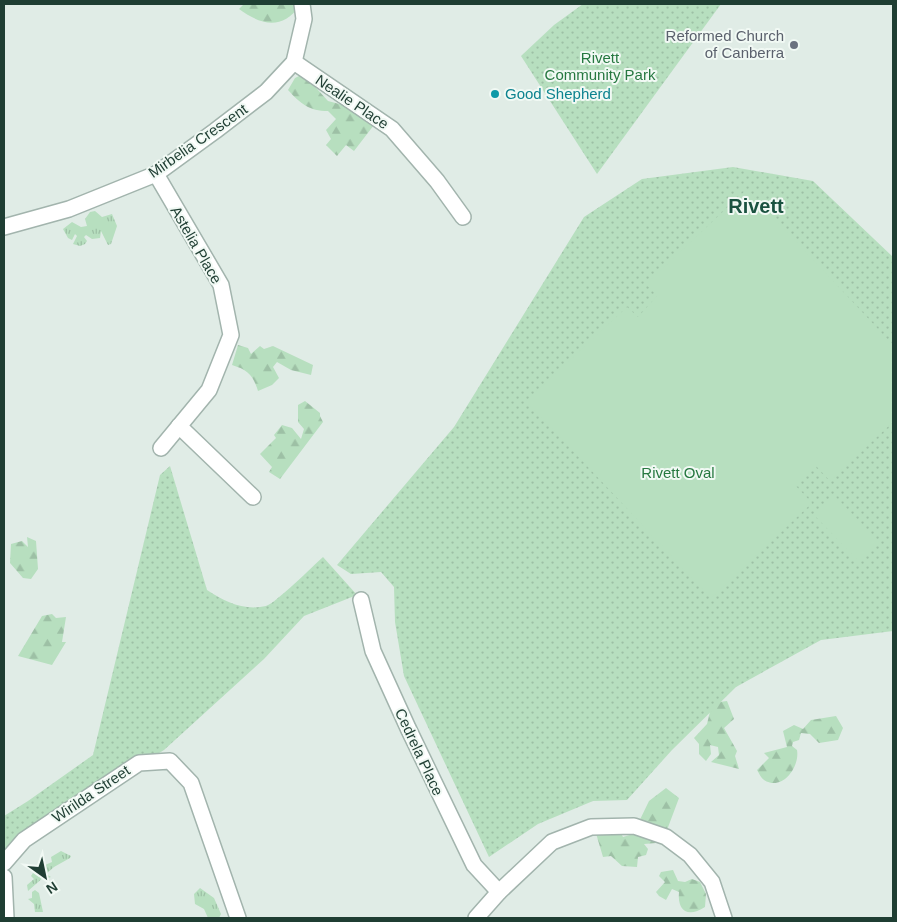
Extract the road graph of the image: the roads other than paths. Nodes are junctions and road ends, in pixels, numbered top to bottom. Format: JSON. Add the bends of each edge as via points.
{"nodes":[{"id":1,"x":302,"y":4,"type":"edge"},
{"id":2,"x":294,"y":62,"type":"junction"},
{"id":3,"x":156,"y":174,"type":"junction"},
{"id":4,"x":463,"y":217,"type":"dead end"},
{"id":5,"x":4,"y":227,"type":"edge"},
{"id":6,"x":179,"y":426,"type":"junction"},
{"id":7,"x":161,"y":448,"type":"dead end"},
{"id":8,"x":253,"y":497,"type":"dead end"},
{"id":9,"x":361,"y":600,"type":"dead end"},
{"id":10,"x":4,"y":864,"type":"edge"},
{"id":11,"x":4,"y":877,"type":"edge"},
{"id":12,"x":499,"y":892,"type":"junction"},
{"id":13,"x":6,"y":918,"type":"edge"},
{"id":14,"x":238,"y":918,"type":"edge"},
{"id":15,"x":476,"y":918,"type":"edge"},
{"id":16,"x":724,"y":918,"type":"edge"}],
"edges":[{"from":1,"to":2,"type":"street","name":"Mirbelia Crescent","via":[[304,19]]},
{"from":2,"to":3,"type":"street","name":"Mirbelia Crescent","via":[[266,92]]},
{"from":2,"to":4,"type":"street","name":"Nealie Place","via":[[392,129],[438,181]]},
{"from":3,"to":5,"type":"street","name":"Mirbelia Crescent","via":[[69,209]]},
{"from":3,"to":6,"type":"street","name":"Astelia Place","via":[[220,285],[231,335],[209,390]]},
{"from":6,"to":7,"type":"street","name":"Astelia Place"},
{"from":6,"to":8,"type":"street"},
{"from":9,"to":12,"type":"street","name":"Cedrela Place","via":[[373,650],[408,728],[474,865]]},
{"from":10,"to":14,"type":"street","name":"Wirilda Street","via":[[24,840],[139,762],[170,761],[191,783]]},
{"from":11,"to":13,"type":"street"},
{"from":12,"to":15,"type":"street"},
{"from":12,"to":16,"type":"street","via":[[552,842],[591,827],[634,826],[666,836],[690,856],[712,882]]}]}
